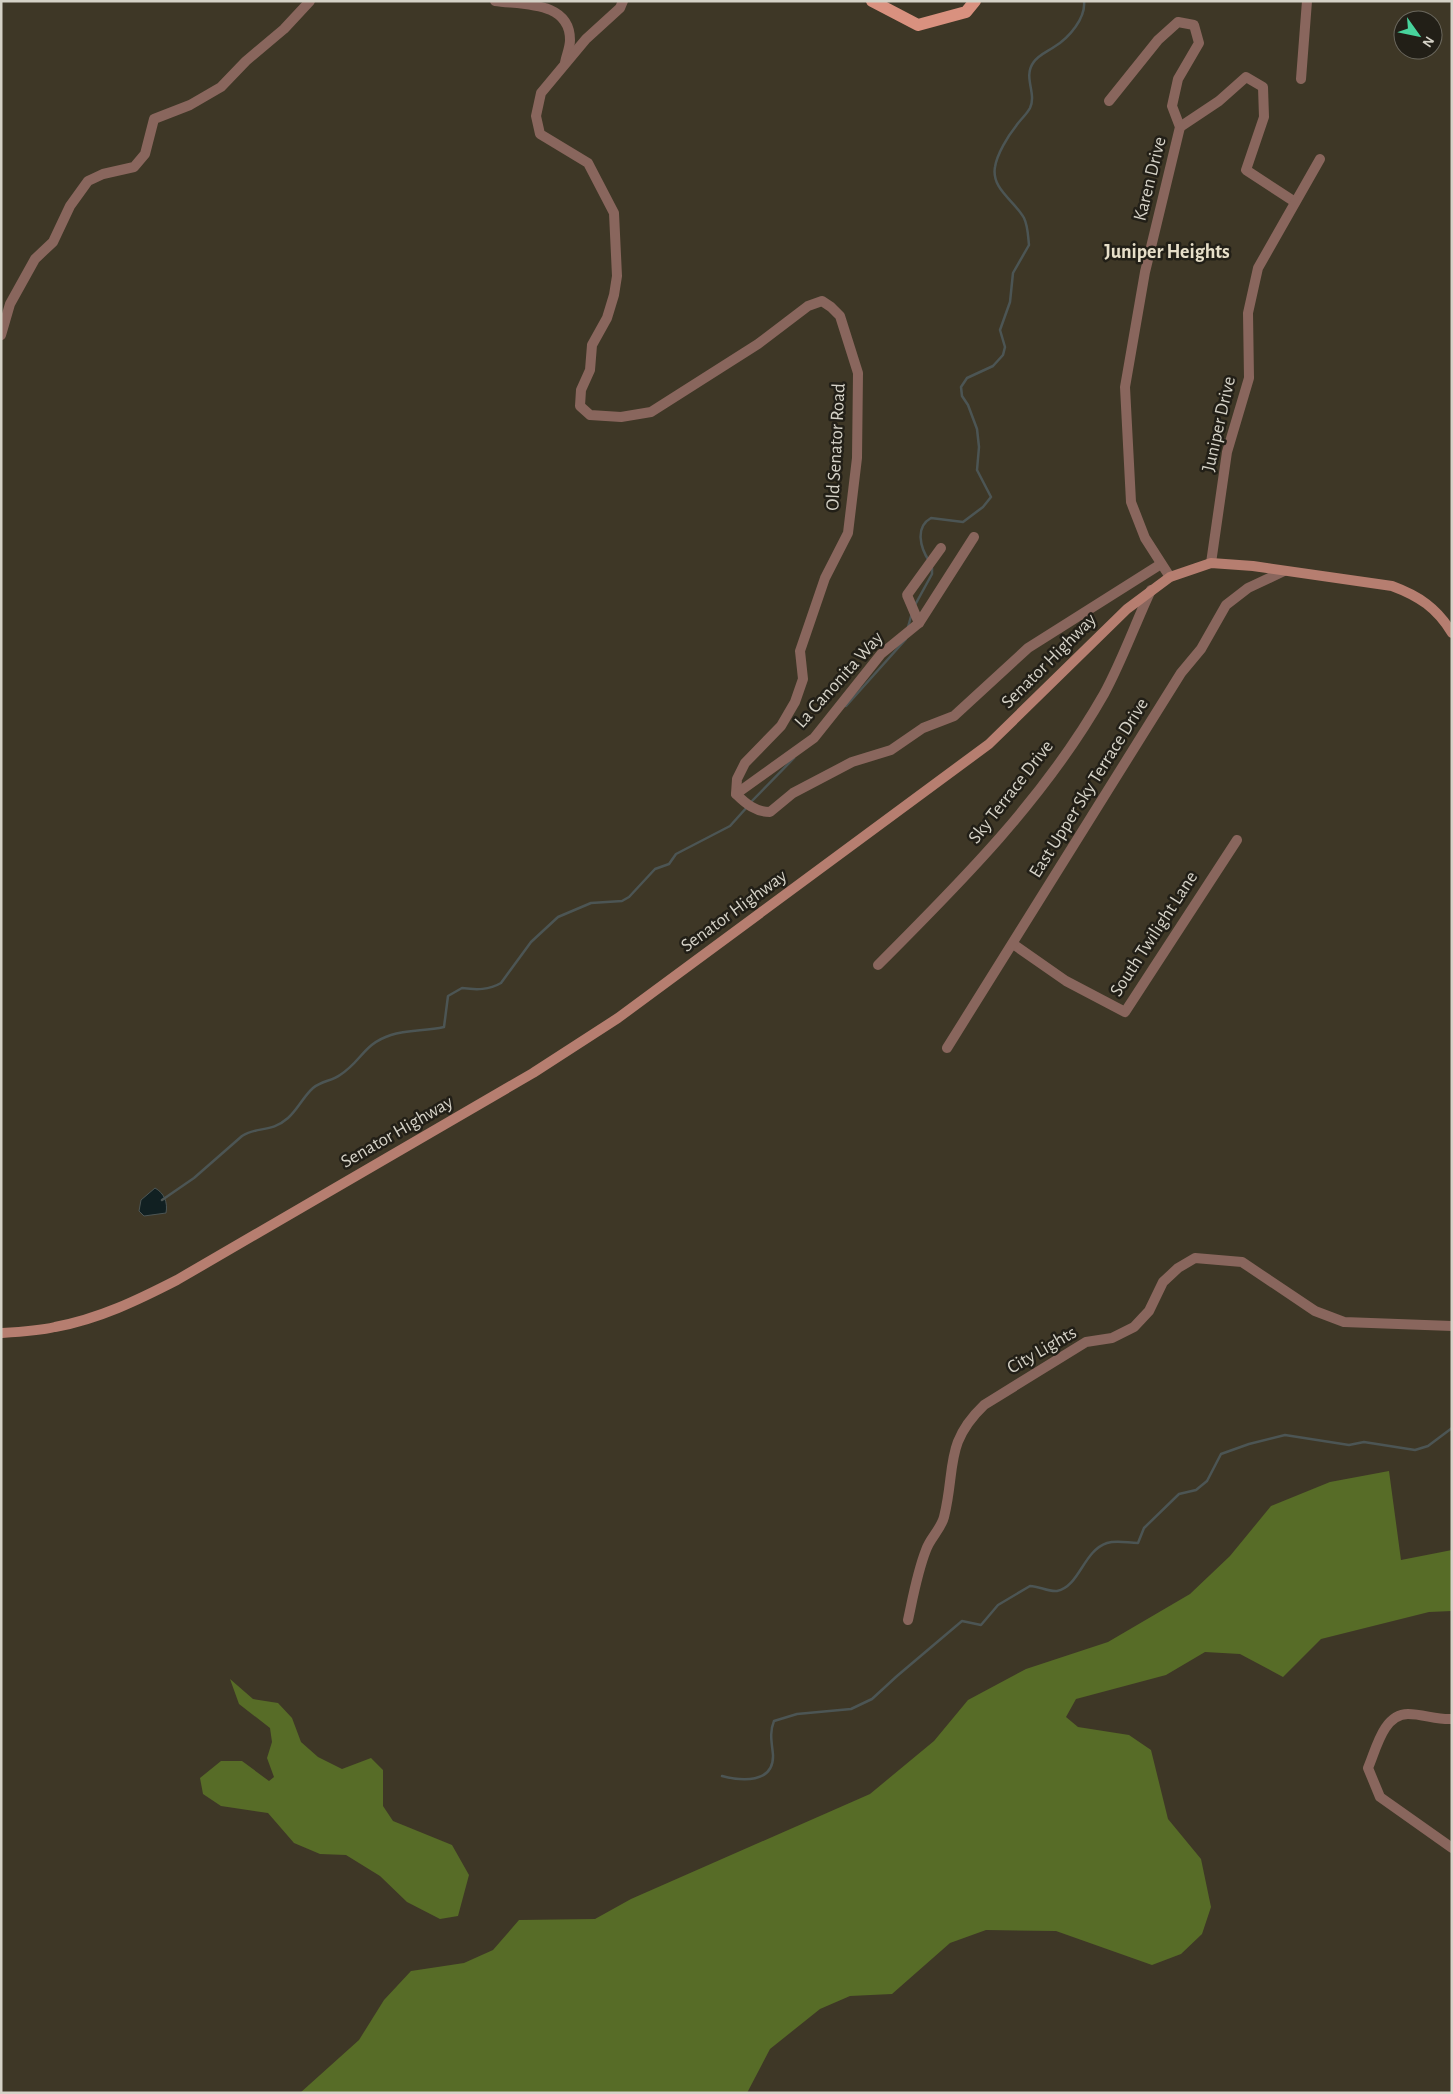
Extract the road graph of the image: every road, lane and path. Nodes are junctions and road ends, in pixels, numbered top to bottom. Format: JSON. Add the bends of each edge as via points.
{"nodes":[{"id":1,"x":310,"y":1,"type":"edge"},
{"id":2,"x":495,"y":1,"type":"edge"},
{"id":3,"x":624,"y":1,"type":"edge"},
{"id":4,"x":872,"y":1,"type":"edge"},
{"id":5,"x":975,"y":1,"type":"edge"},
{"id":6,"x":1307,"y":1,"type":"edge"},
{"id":7,"x":564,"y":67,"type":"junction"},
{"id":8,"x":1301,"y":79,"type":"dead end"},
{"id":9,"x":1110,"y":100,"type":"dead end"},
{"id":10,"x":1180,"y":127,"type":"junction"},
{"id":11,"x":1320,"y":159,"type":"dead end"},
{"id":12,"x":1296,"y":202,"type":"junction"},
{"id":13,"x":1,"y":335,"type":"edge"},
{"id":14,"x":974,"y":538,"type":"dead end"},
{"id":15,"x":941,"y":548,"type":"dead end"},
{"id":16,"x":1161,"y":564,"type":"junction"},
{"id":17,"x":1211,"y":564,"type":"junction"},
{"id":18,"x":1284,"y":571,"type":"junction"},
{"id":19,"x":1170,"y":577,"type":"junction"},
{"id":20,"x":1151,"y":589,"type":"junction"},
{"id":21,"x":919,"y":623,"type":"junction"},
{"id":22,"x":1452,"y":633,"type":"edge"},
{"id":23,"x":736,"y":794,"type":"junction"},
{"id":24,"x":1237,"y":840,"type":"dead end"},
{"id":25,"x":1013,"y":944,"type":"junction"},
{"id":26,"x":878,"y":965,"type":"dead end"},
{"id":27,"x":947,"y":1048,"type":"dead end"},
{"id":28,"x":1452,"y":1326,"type":"edge"},
{"id":29,"x":1,"y":1334,"type":"edge"},
{"id":30,"x":908,"y":1620,"type":"dead end"},
{"id":31,"x":1452,"y":1718,"type":"edge"},
{"id":32,"x":1452,"y":1848,"type":"edge"}],
"edges":[{"from":1,"to":13,"type":"street","via":[[221,87],[190,105],[154,119],[145,154],[134,167],[88,181],[70,206],[53,242],[30,267],[10,304]]},
{"from":2,"to":7,"type":"street","via":[[550,8],[565,20],[570,40]]},
{"from":3,"to":7,"type":"street","name":"Old Senator Road","via":[[586,39]]},
{"from":4,"to":5,"type":"main road","via":[[918,25],[966,12]]},
{"from":6,"to":8,"type":"street"},
{"from":7,"to":23,"type":"street","name":"Old Senator Road","via":[[541,93],[536,116],[540,134],[588,163],[614,213],[617,276],[607,318],[592,345],[590,370],[581,390],[580,406],[590,415],[598,416],[621,417],[651,412],[758,344],[808,306],[822,301],[840,316],[858,373],[857,458],[848,532],[825,578],[800,651],[803,679],[795,702],[781,726],[745,763],[736,779]]},
{"from":9,"to":10,"type":"street","name":"Karen Drive","via":[[1158,40],[1178,22],[1194,25],[1199,43],[1178,79],[1172,106]]},
{"from":10,"to":12,"type":"street","via":[[1220,101],[1246,77],[1263,87],[1264,116],[1246,170]]},
{"from":10,"to":16,"type":"street","name":"Karen Drive","via":[[1145,272],[1125,387],[1131,502],[1145,538]]},
{"from":11,"to":12,"type":"street","name":"Juniper Drive"},
{"from":12,"to":17,"type":"street","name":"Juniper Drive","via":[[1258,268],[1248,313],[1249,378],[1227,452]]},
{"from":14,"to":21,"type":"street","name":"La Canonita Way"},
{"from":15,"to":21,"type":"street","via":[[907,596]]},
{"from":16,"to":19,"type":"street","name":"Karen Drive"},
{"from":16,"to":23,"type":"street","via":[[1028,648],[954,716],[923,728],[891,750],[852,762],[793,793],[770,812],[748,805]]},
{"from":17,"to":18,"type":"street","name":"Senator Highway"},
{"from":17,"to":19,"type":"street","name":"Senator Highway"},
{"from":18,"to":22,"type":"street","name":"Senator Highway","via":[[1392,586],[1411,593],[1430,604]]},
{"from":18,"to":25,"type":"street","name":"East Upper Sky Terrace Drive","via":[[1248,588],[1226,605],[1201,648],[1180,672]]},
{"from":19,"to":20,"type":"street","name":"Senator Highway"},
{"from":20,"to":26,"type":"street","name":"Sky Terrace Drive","via":[[1104,693],[1044,786],[965,878]]},
{"from":20,"to":29,"type":"street","name":"Senator Highway","via":[[1127,608],[989,744],[626,1012],[540,1068],[177,1280],[133,1302],[99,1316],[55,1328]]},
{"from":21,"to":23,"type":"street","name":"La Canonita Way","via":[[881,654],[814,738]]},
{"from":24,"to":25,"type":"street","name":"South Twilight Lane","via":[[1125,1012],[1066,981]]},
{"from":25,"to":27,"type":"street","name":"East Upper Sky Terrace Drive"},
{"from":28,"to":30,"type":"street","name":"City Lights","via":[[1344,1322],[1315,1311],[1242,1262],[1195,1258],[1163,1282],[1149,1311],[1134,1327],[1112,1338],[1086,1342],[984,1405],[970,1418],[958,1436],[944,1519],[927,1547]]},
{"from":31,"to":32,"type":"street","via":[[1406,1714],[1394,1719],[1383,1731],[1368,1768],[1380,1797]]}]}
